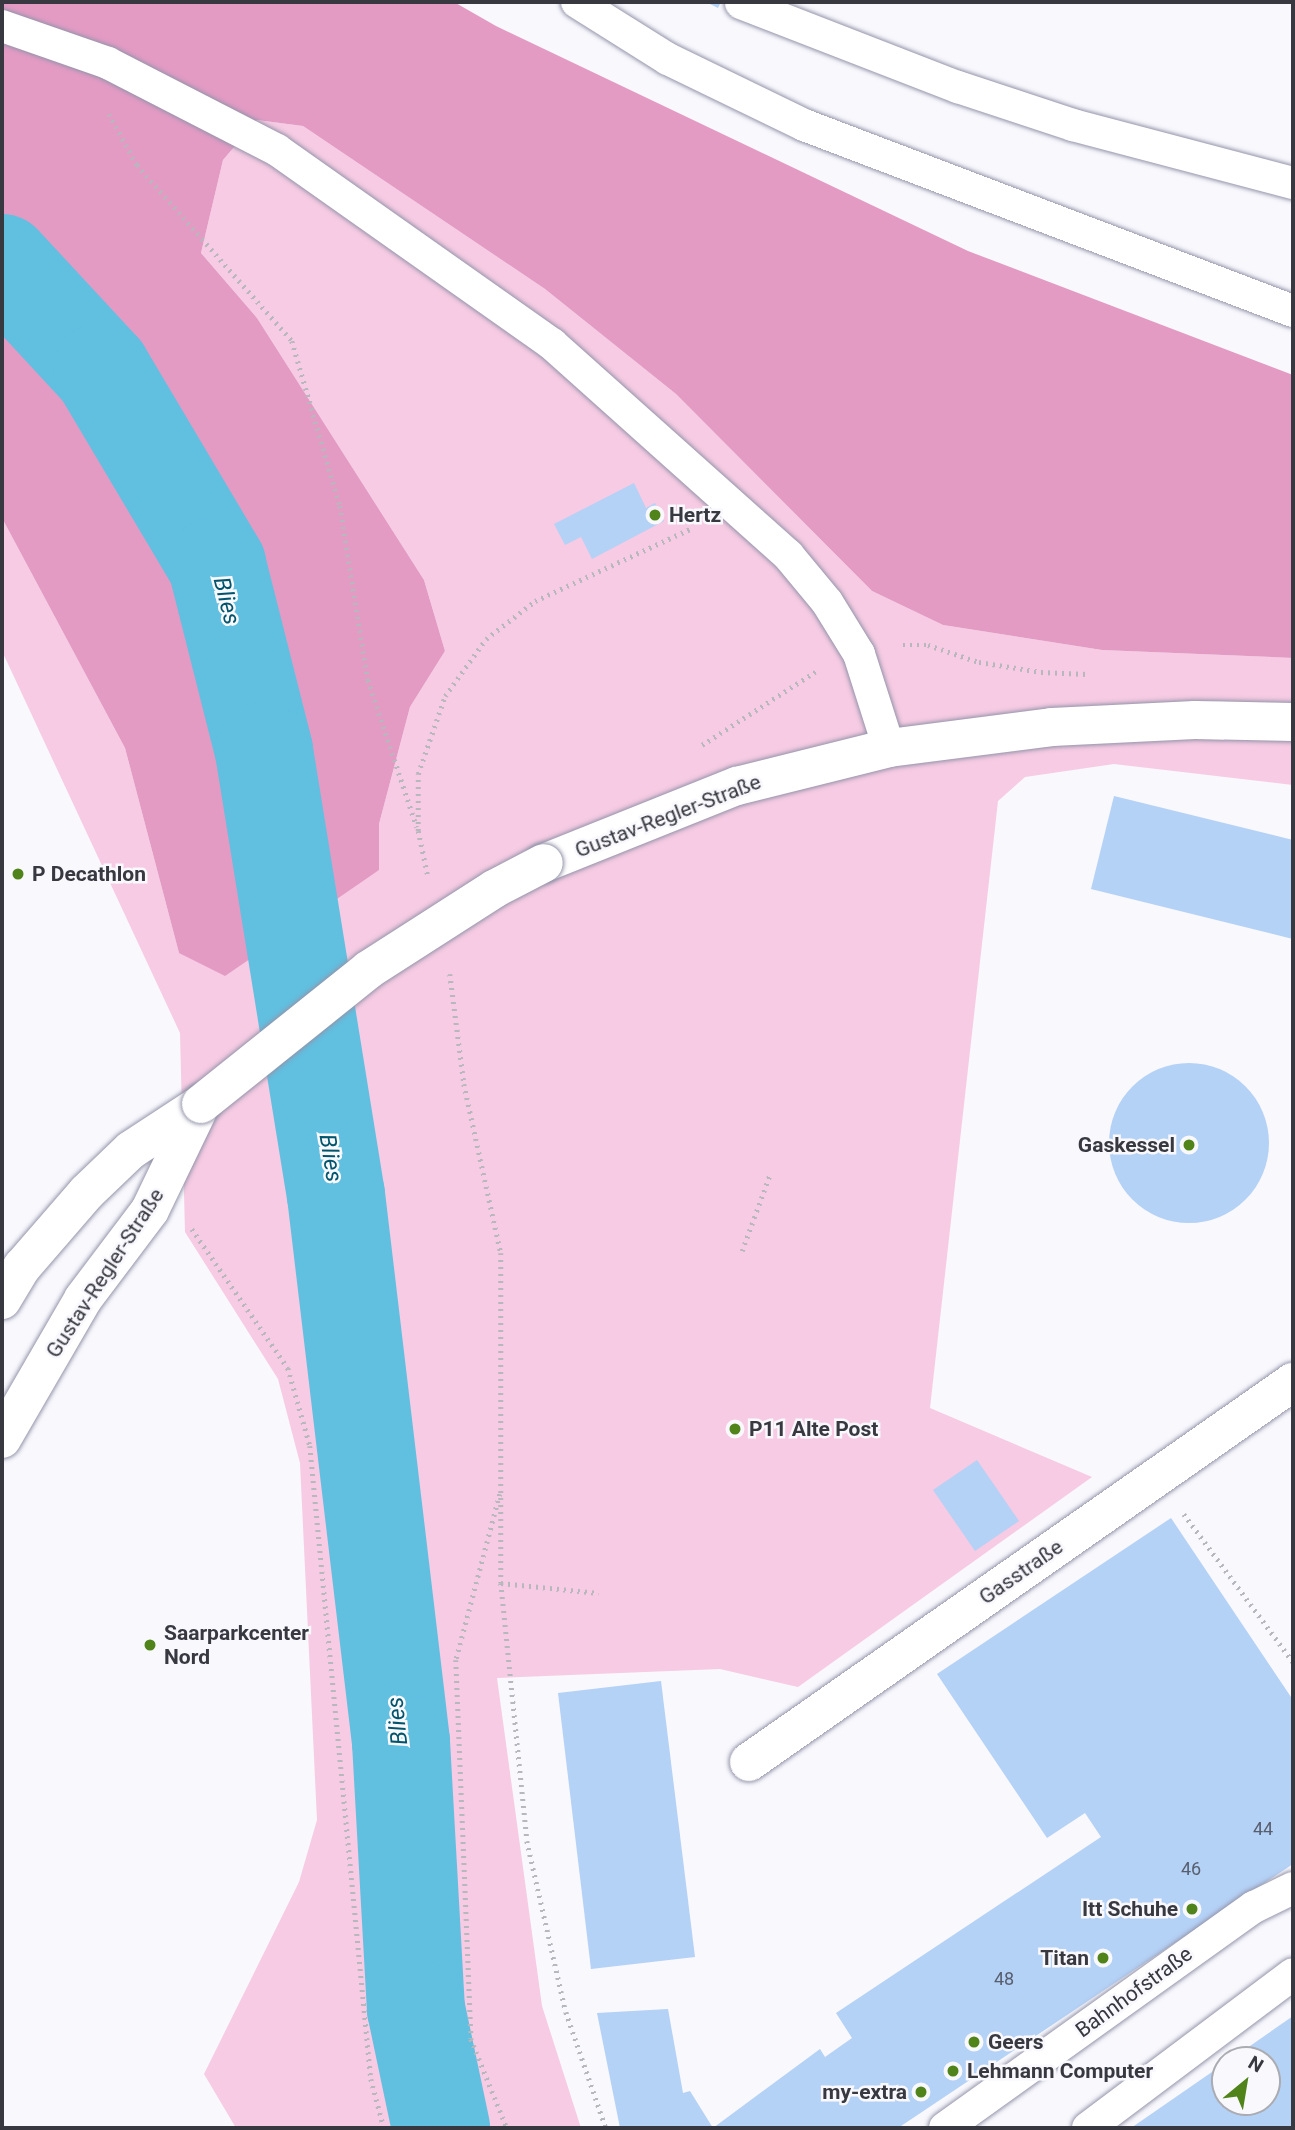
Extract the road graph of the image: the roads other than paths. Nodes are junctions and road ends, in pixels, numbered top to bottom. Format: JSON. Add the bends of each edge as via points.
{"nodes":[{"id":1,"x":577,"y":2,"type":"edge"},
{"id":2,"x":741,"y":3,"type":"edge"},
{"id":3,"x":2,"y":26,"type":"edge"},
{"id":4,"x":1293,"y":183,"type":"edge"},
{"id":5,"x":1293,"y":310,"type":"edge"},
{"id":6,"x":1293,"y":722,"type":"edge"},
{"id":7,"x":889,"y":748,"type":"junction"},
{"id":8,"x":201,"y":1104,"type":"junction"},
{"id":9,"x":12,"y":1276,"type":"edge"},
{"id":10,"x":2,"y":1300,"type":"edge"},
{"id":11,"x":1293,"y":1382,"type":"edge"},
{"id":12,"x":2,"y":1438,"type":"edge"},
{"id":13,"x":748,"y":1762,"type":"dead end"},
{"id":14,"x":1293,"y":1888,"type":"edge"},
{"id":15,"x":1293,"y":1974,"type":"edge"},
{"id":16,"x":945,"y":2128,"type":"edge"},
{"id":17,"x":1088,"y":2128,"type":"edge"}],
"edges":[{"from":1,"to":5,"type":"lane","via":[[668,59],[804,125]]},
{"from":2,"to":4,"type":"lane","via":[[958,87],[1073,125]]},
{"from":3,"to":7,"type":"lane","via":[[108,63],[278,150],[552,344],[788,555],[852,643],[869,676]]},
{"from":6,"to":7,"type":"main road","name":"Gustav-Regler-Straße","via":[[1195,720],[1052,727]]},
{"from":7,"to":8,"type":"main road","name":"Gustav-Regler-Straße","bridge":true,"via":[[737,786],[544,863],[368,970]]},
{"from":8,"to":9,"type":"main road","name":"Gustav-Regler-Straße","via":[[131,1150]]},
{"from":8,"to":12,"type":"main road","name":"Gustav-Regler-Straße","via":[[161,1189],[83,1299]]},
{"from":9,"to":10,"type":"main road","name":"Gustav-Regler-Straße"},
{"from":11,"to":13,"type":"main road","name":"Gasstraße"},
{"from":14,"to":16,"type":"lane","name":"Bahnhofstraße","via":[[1254,1907]]},
{"from":15,"to":17,"type":"lane"}]}
